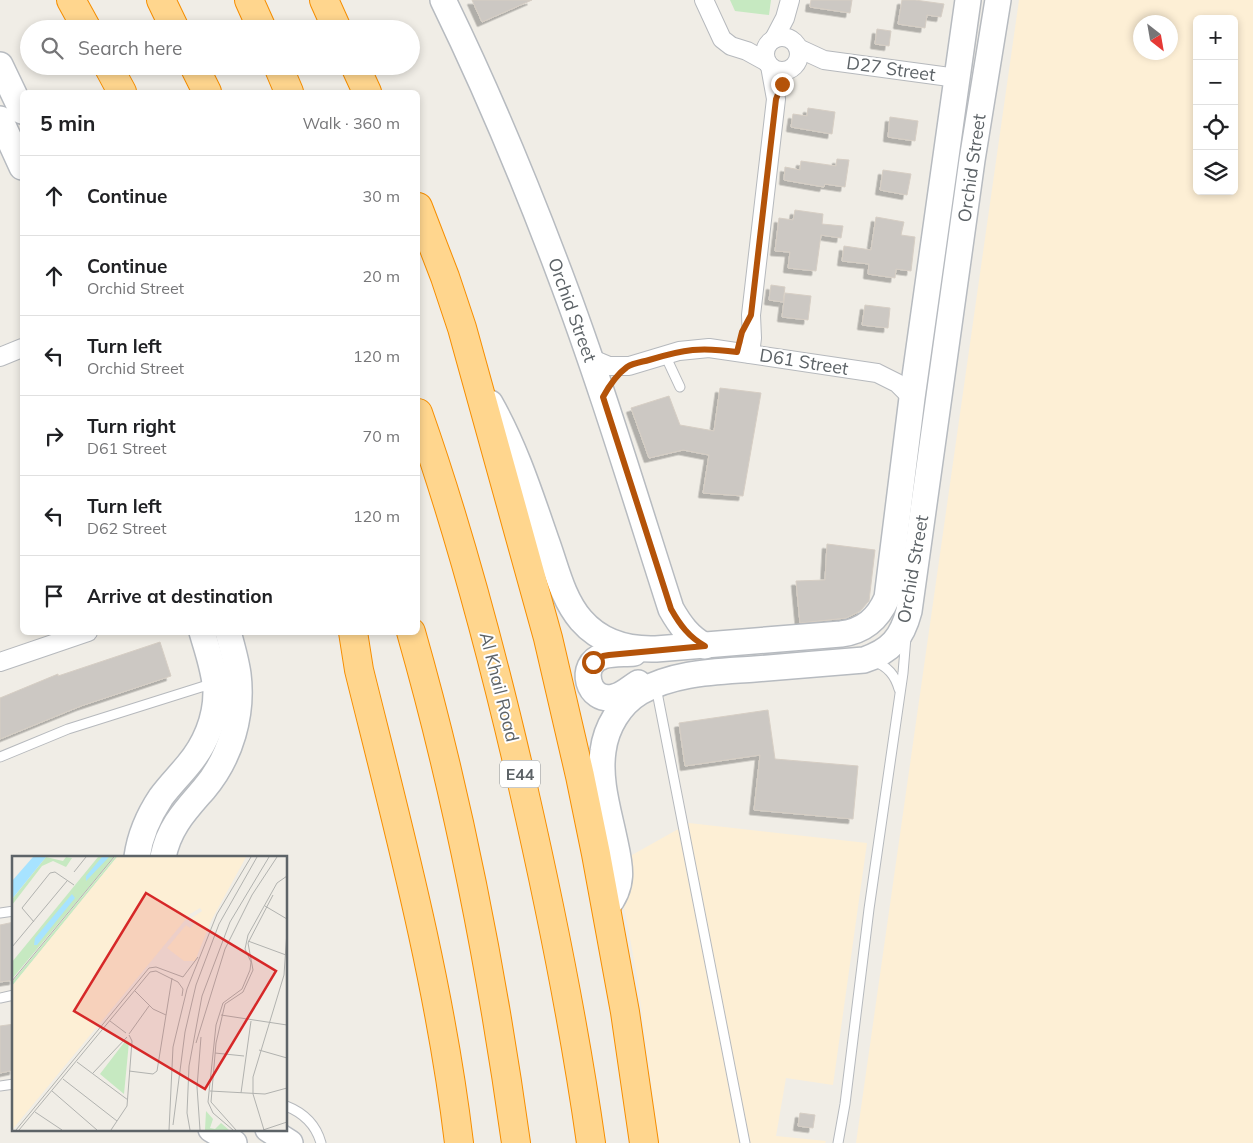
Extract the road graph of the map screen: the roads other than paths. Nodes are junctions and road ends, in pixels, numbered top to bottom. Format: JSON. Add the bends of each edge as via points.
{"nodes":[{"id":1,"x":72,"y":0,"type":"edge"},
{"id":2,"x":161,"y":0,"type":"edge"},
{"id":3,"x":249,"y":0,"type":"edge"},
{"id":4,"x":324,"y":0,"type":"edge"},
{"id":5,"x":443,"y":0,"type":"edge"},
{"id":6,"x":704,"y":0,"type":"edge"},
{"id":7,"x":968,"y":0,"type":"edge"},
{"id":8,"x":998,"y":0,"type":"edge"},
{"id":9,"x":789,"y":5,"type":"edge"},
{"id":10,"x":83,"y":20,"type":"edge"},
{"id":11,"x":171,"y":20,"type":"edge"},
{"id":12,"x":258,"y":20,"type":"edge"},
{"id":13,"x":334,"y":20,"type":"edge"},
{"id":14,"x":772,"y":40,"type":"junction"},
{"id":15,"x":740,"y":48,"type":"junction"},
{"id":16,"x":795,"y":56,"type":"junction"},
{"id":17,"x":769,"y":64,"type":"junction"},
{"id":18,"x":0,"y":65,"type":"edge"},
{"id":19,"x":113,"y":75,"type":"edge"},
{"id":20,"x":198,"y":75,"type":"edge"},
{"id":21,"x":282,"y":75,"type":"edge"},
{"id":22,"x":359,"y":75,"type":"edge"},
{"id":23,"x":957,"y":78,"type":"junction"},
{"id":24,"x":121,"y":90,"type":"edge"},
{"id":25,"x":206,"y":90,"type":"edge"},
{"id":26,"x":288,"y":90,"type":"edge"},
{"id":27,"x":366,"y":90,"type":"edge"},
{"id":28,"x":776,"y":99,"type":"junction"},
{"id":29,"x":20,"y":107,"type":"edge"},
{"id":30,"x":0,"y":119,"type":"edge"},
{"id":31,"x":972,"y":160,"type":"junction"},
{"id":32,"x":20,"y":162,"type":"edge"},
{"id":33,"x":420,"y":212,"type":"edge"},
{"id":34,"x":20,"y":349,"type":"edge"},
{"id":35,"x":744,"y":353,"type":"junction"},
{"id":36,"x":1,"y":354,"type":"edge"},
{"id":37,"x":665,"y":355,"type":"junction"},
{"id":38,"x":590,"y":358,"type":"junction"},
{"id":39,"x":629,"y":366,"type":"junction"},
{"id":40,"x":477,"y":380,"type":"junction"},
{"id":41,"x":680,"y":387,"type":"dead end"},
{"id":42,"x":603,"y":397,"type":"junction"},
{"id":43,"x":912,"y":398,"type":"junction"},
{"id":44,"x":420,"y":419,"type":"edge"},
{"id":45,"x":906,"y":622,"type":"junction"},
{"id":46,"x":79,"y":635,"type":"edge"},
{"id":47,"x":203,"y":635,"type":"edge"},
{"id":48,"x":229,"y":635,"type":"edge"},
{"id":49,"x":342,"y":635,"type":"edge"},
{"id":50,"x":353,"y":635,"type":"edge"},
{"id":51,"x":412,"y":635,"type":"edge"},
{"id":52,"x":705,"y":646,"type":"junction"},
{"id":53,"x":656,"y":649,"type":"junction"},
{"id":54,"x":864,"y":660,"type":"junction"},
{"id":55,"x":0,"y":662,"type":"edge"},
{"id":56,"x":359,"y":670,"type":"junction"},
{"id":57,"x":691,"y":674,"type":"junction"},
{"id":58,"x":215,"y":683,"type":"junction"},
{"id":59,"x":656,"y":685,"type":"junction"},
{"id":60,"x":900,"y":690,"type":"junction"},
{"id":61,"x":0,"y":757,"type":"edge"},
{"id":62,"x":137,"y":856,"type":"edge"},
{"id":63,"x":163,"y":856,"type":"edge"},
{"id":64,"x":606,"y":908,"type":"junction"},
{"id":65,"x":288,"y":1107,"type":"edge"},
{"id":66,"x":213,"y":1130,"type":"edge"},
{"id":67,"x":270,"y":1130,"type":"edge"},
{"id":68,"x":234,"y":1143,"type":"edge"},
{"id":69,"x":290,"y":1143,"type":"edge"},
{"id":70,"x":321,"y":1143,"type":"edge"},
{"id":71,"x":458,"y":1143,"type":"edge"},
{"id":72,"x":516,"y":1143,"type":"edge"},
{"id":73,"x":592,"y":1143,"type":"edge"},
{"id":74,"x":644,"y":1143,"type":"edge"},
{"id":75,"x":745,"y":1143,"type":"edge"},
{"id":76,"x":838,"y":1143,"type":"edge"}],
"edges":[{"from":1,"to":10,"type":"highway"},
{"from":2,"to":11,"type":"highway"},
{"from":3,"to":12,"type":"highway"},
{"from":4,"to":13,"type":"highway"},
{"from":5,"to":38,"type":"street","name":"Orchid Street","via":[[527,188]]},
{"from":6,"to":15,"type":"street","via":[[722,39]]},
{"from":7,"to":23,"type":"street","name":"Orchid Street"},
{"from":8,"to":31,"type":"street","name":"Orchid Street"},
{"from":9,"to":14,"type":"street"},
{"from":9,"to":16,"type":"street"},
{"from":14,"to":15,"type":"street"},
{"from":14,"to":16,"type":"street","via":[[784,37]]},
{"from":14,"to":17,"type":"street","via":[[765,53]]},
{"from":15,"to":17,"type":"street"},
{"from":16,"to":17,"type":"street","via":[[780,70]]},
{"from":16,"to":23,"type":"street","name":"D27 Street"},
{"from":16,"to":28,"type":"street"},
{"from":17,"to":28,"type":"street"},
{"from":18,"to":29,"type":"street"},
{"from":19,"to":24,"type":"highway"},
{"from":20,"to":25,"type":"highway"},
{"from":21,"to":26,"type":"highway"},
{"from":22,"to":27,"type":"highway"},
{"from":23,"to":31,"type":"street","via":[[967,94],[963,138]]},
{"from":23,"to":43,"type":"street","name":"Orchid Street"},
{"from":28,"to":35,"type":"street","via":[[751,315],[742,332]]},
{"from":30,"to":32,"type":"street"},
{"from":31,"to":45,"type":"street","name":"Orchid Street"},
{"from":33,"to":40,"type":"highway"},
{"from":34,"to":36,"type":"street"},
{"from":35,"to":37,"type":"street","name":"D61 Street","via":[[709,348]]},
{"from":35,"to":43,"type":"street","name":"D61 Street","via":[[878,374],[897,382]]},
{"from":37,"to":39,"type":"street","name":"D61 Street"},
{"from":37,"to":41,"type":"lane"},
{"from":38,"to":39,"type":"street","name":"D61 Street","via":[[609,366]]},
{"from":38,"to":42,"type":"street","name":"Orchid Street"},
{"from":39,"to":42,"type":"street","name":"D61 Street"},
{"from":40,"to":53,"type":"street","name":"Orchid Street","via":[[508,439],[564,591],[575,612],[591,629],[610,641],[632,648]]},
{"from":40,"to":64,"type":"highway","via":[[548,638]]},
{"from":42,"to":52,"type":"street","name":"Orchid Street","via":[[671,609],[682,627]]},
{"from":43,"to":52,"type":"street","name":"Orchid Street","via":[[887,598],[877,616],[852,633]]},
{"from":44,"to":73,"type":"highway","name":"Al Khail Road","number":"E44","via":[[468,572],[513,742],[557,938]]},
{"from":45,"to":54,"type":"street","name":"Orchid Street","via":[[890,646]]},
{"from":45,"to":60,"type":"lane","via":[[906,656]]},
{"from":46,"to":55,"type":"street"},
{"from":47,"to":58,"type":"street"},
{"from":48,"to":63,"type":"street","via":[[239,690],[234,734],[215,774],[175,825]]},
{"from":49,"to":56,"type":"highway"},
{"from":50,"to":56,"type":"highway"},
{"from":51,"to":72,"type":"highway","via":[[472,879]]},
{"from":52,"to":53,"type":"street","name":"Orchid Street"},
{"from":53,"to":57,"type":"street","via":[[598,658],[588,672],[591,688],[600,696],[611,698],[651,676],[671,672]]},
{"from":54,"to":57,"type":"street","name":"Orchid Street"},
{"from":54,"to":60,"type":"lane","via":[[884,665],[892,672]]},
{"from":56,"to":71,"type":"highway","via":[[430,964],[451,1081]]},
{"from":57,"to":59,"type":"street","name":"Orchid Street"},
{"from":58,"to":61,"type":"lane","via":[[68,729]]},
{"from":58,"to":62,"type":"street","via":[[215,707],[208,733],[196,757],[153,809]]},
{"from":59,"to":64,"type":"street","name":"Orchid Street","via":[[640,692],[616,715],[603,750],[601,770],[620,873],[617,892]]},
{"from":59,"to":75,"type":"lane"},
{"from":60,"to":76,"type":"lane"},
{"from":64,"to":74,"type":"highway"},
{"from":65,"to":70,"type":"lane","via":[[308,1120]]},
{"from":66,"to":68,"type":"street"},
{"from":67,"to":69,"type":"street"}]}
